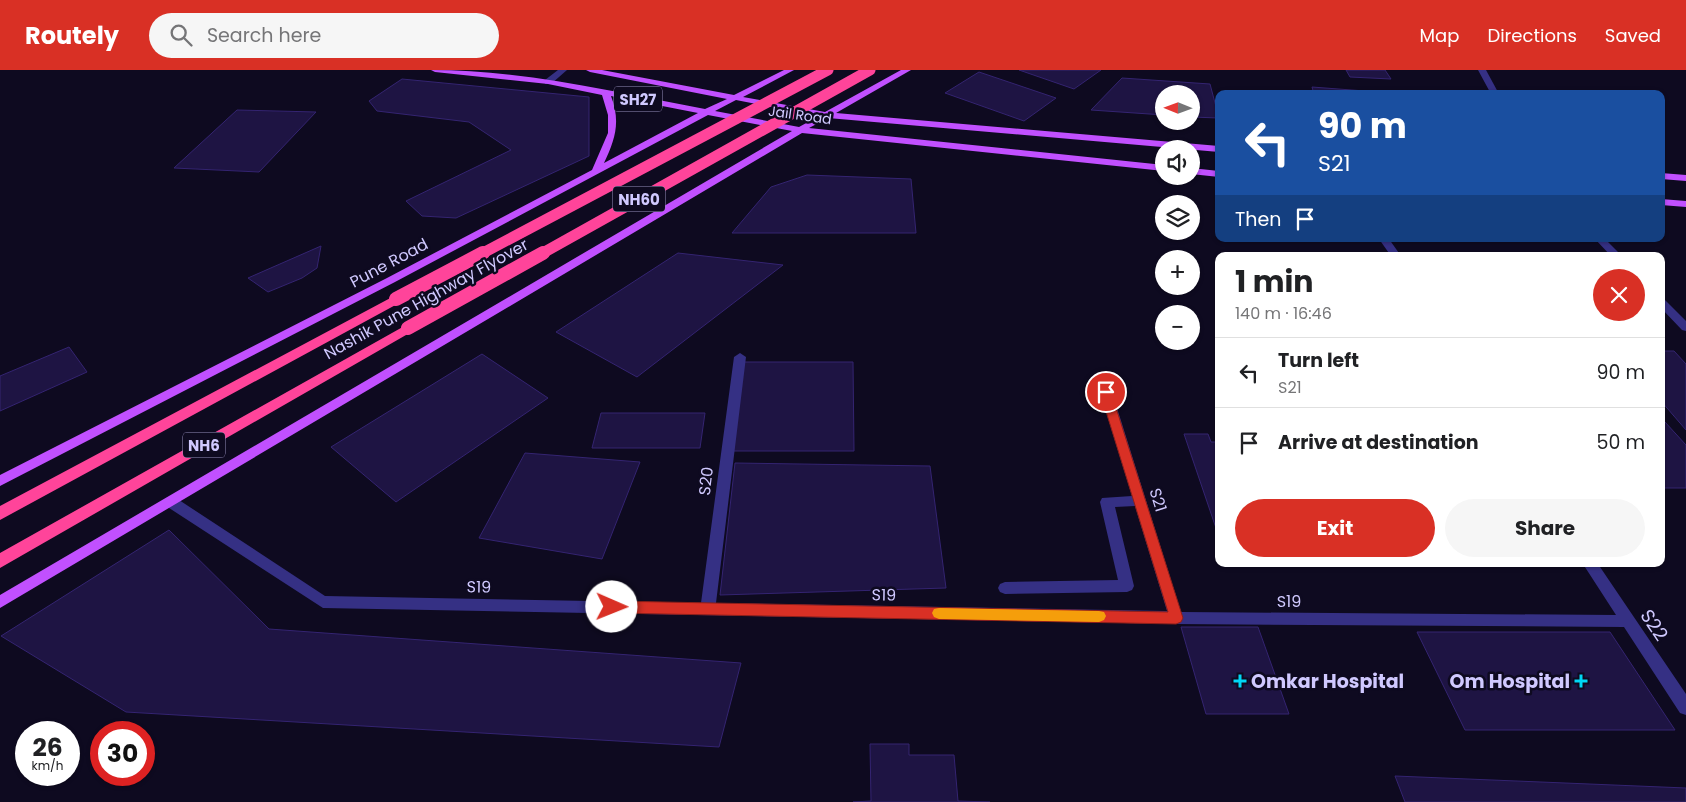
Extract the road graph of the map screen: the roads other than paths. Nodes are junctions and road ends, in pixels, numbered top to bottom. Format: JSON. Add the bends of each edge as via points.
{"nodes":[{"id":1,"x":434,"y":70,"type":"edge"},
{"id":2,"x":563,"y":70,"type":"edge"},
{"id":3,"x":592,"y":70,"type":"edge"},
{"id":4,"x":790,"y":70,"type":"edge"},
{"id":5,"x":828,"y":70,"type":"edge"},
{"id":6,"x":870,"y":70,"type":"edge"},
{"id":7,"x":906,"y":70,"type":"edge"},
{"id":8,"x":1482,"y":70,"type":"edge"},
{"id":9,"x":548,"y":82,"type":"junction"},
{"id":10,"x":1493,"y":90,"type":"edge"},
{"id":11,"x":605,"y":92,"type":"junction"},
{"id":12,"x":735,"y":98,"type":"junction"},
{"id":13,"x":705,"y":113,"type":"junction"},
{"id":14,"x":826,"y":115,"type":"junction"},
{"id":15,"x":800,"y":130,"type":"junction"},
{"id":16,"x":1215,"y":148,"type":"edge"},
{"id":17,"x":1155,"y":167,"type":"edge"},
{"id":18,"x":595,"y":172,"type":"junction"},
{"id":19,"x":1200,"y":172,"type":"edge"},
{"id":20,"x":1215,"y":174,"type":"edge"},
{"id":21,"x":1665,"y":176,"type":"edge"},
{"id":22,"x":1686,"y":178,"type":"edge"},
{"id":23,"x":1665,"y":202,"type":"edge"},
{"id":24,"x":1686,"y":204,"type":"edge"},
{"id":25,"x":1603,"y":242,"type":"edge"},
{"id":26,"x":1613,"y":252,"type":"edge"},
{"id":27,"x":396,"y":300,"type":"joint"},
{"id":28,"x":1665,"y":306,"type":"edge"},
{"id":29,"x":1686,"y":327,"type":"edge"},
{"id":30,"x":408,"y":328,"type":"joint"},
{"id":31,"x":740,"y":358,"type":"dead end"},
{"id":32,"x":1106,"y":392,"type":"dead end"},
{"id":33,"x":0,"y":481,"type":"edge"},
{"id":34,"x":1140,"y":501,"type":"junction"},
{"id":35,"x":171,"y":502,"type":"junction"},
{"id":36,"x":0,"y":514,"type":"edge"},
{"id":37,"x":0,"y":561,"type":"edge"},
{"id":38,"x":1592,"y":567,"type":"edge"},
{"id":39,"x":1005,"y":588,"type":"dead end"},
{"id":40,"x":0,"y":602,"type":"edge"},
{"id":41,"x":708,"y":609,"type":"junction"},
{"id":42,"x":1176,"y":618,"type":"junction"},
{"id":43,"x":1627,"y":621,"type":"junction"},
{"id":44,"x":1686,"y":708,"type":"edge"}],
"edges":[{"from":1,"to":9,"type":"main road","name":"Jail Road","number":"SH27"},
{"from":2,"to":9,"type":"street"},
{"from":3,"to":12,"type":"main road","name":"Jail Road","number":"SH27"},
{"from":4,"to":12,"type":"main road","name":"Pune Road"},
{"from":5,"to":27,"type":"highway","name":"Nashik Pune Highway Flyover","number":"NH60","bridge":true},
{"from":6,"to":30,"type":"highway","name":"Nashik Pune Highway Flyover","number":"NH60","bridge":true},
{"from":7,"to":14,"type":"main road"},
{"from":8,"to":10,"type":"street"},
{"from":9,"to":11,"type":"main road","name":"Jail Road","number":"SH27"},
{"from":11,"to":13,"type":"main road","name":"Jail Road","number":"SH27"},
{"from":11,"to":18,"type":"main road","via":[[614,126]]},
{"from":12,"to":13,"type":"main road","name":"Pune Road"},
{"from":12,"to":14,"type":"main road","name":"Jail Road","number":"SH27"},
{"from":13,"to":15,"type":"main road","name":"Jail Road","number":"SH27"},
{"from":13,"to":18,"type":"main road","name":"Pune Road"},
{"from":14,"to":15,"type":"main road"},
{"from":14,"to":16,"type":"main road","name":"Jail Road"},
{"from":15,"to":17,"type":"main road","name":"Jail Road"},
{"from":15,"to":35,"type":"main road"},
{"from":18,"to":33,"type":"main road","name":"Pune Road"},
{"from":19,"to":20,"type":"main road"},
{"from":21,"to":22,"type":"main road"},
{"from":23,"to":24,"type":"main road"},
{"from":25,"to":26,"type":"street"},
{"from":27,"to":36,"type":"highway","name":"Nashik Pune Highway Flyover","number":"NH6"},
{"from":28,"to":29,"type":"street"},
{"from":30,"to":37,"type":"highway","name":"Nashik Pune Highway Flyover","number":"NH6"},
{"from":31,"to":41,"type":"street","name":"S20"},
{"from":32,"to":34,"type":"street","name":"S21"},
{"from":34,"to":39,"type":"street","via":[[1107,502],[1127,586]]},
{"from":34,"to":42,"type":"street","name":"S21"},
{"from":35,"to":40,"type":"main road"},
{"from":35,"to":41,"type":"street","name":"S19","via":[[323,602]]},
{"from":38,"to":43,"type":"street","name":"S22"},
{"from":41,"to":42,"type":"street","name":"S19"},
{"from":42,"to":43,"type":"street","name":"S19"},
{"from":43,"to":44,"type":"street","name":"S22"}]}
